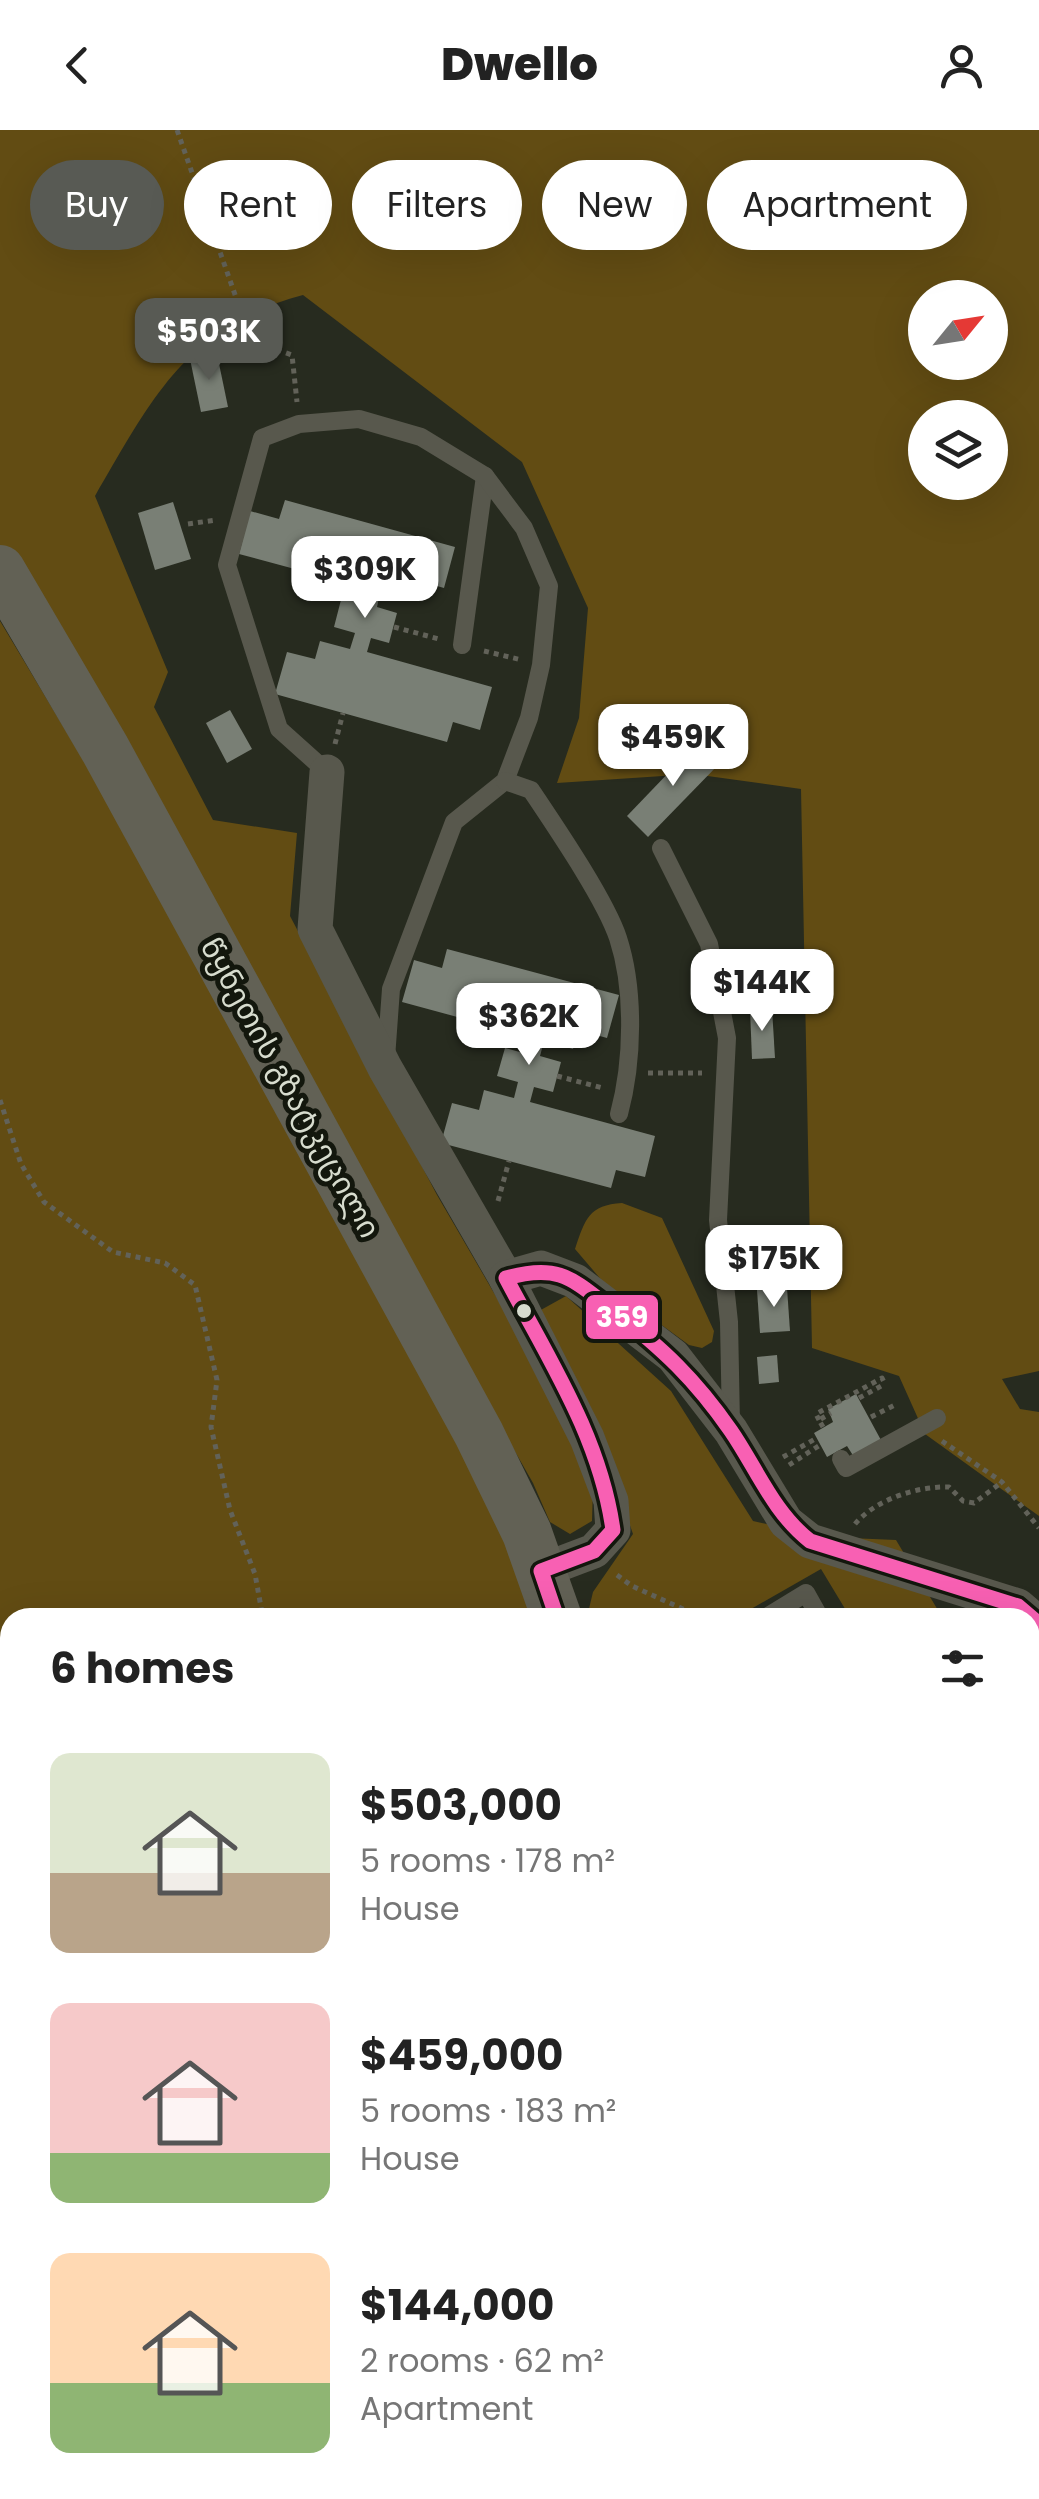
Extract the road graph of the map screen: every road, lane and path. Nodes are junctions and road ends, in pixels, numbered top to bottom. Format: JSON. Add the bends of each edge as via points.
{"nodes":[{"id":1,"x":177,"y":130,"type":"edge"},
{"id":2,"x":299,"y":424,"type":"junction"},
{"id":3,"x":485,"y":476,"type":"junction"},
{"id":4,"x":224,"y":519,"type":"dead end"},
{"id":5,"x":188,"y":524,"type":"dead end"},
{"id":6,"x":0,"y":570,"type":"edge"},
{"id":7,"x":394,"y":627,"type":"dead end"},
{"id":8,"x":435,"y":638,"type":"dead end"},
{"id":9,"x":462,"y":645,"type":"joint"},
{"id":10,"x":541,"y":665,"type":"junction"},
{"id":11,"x":327,"y":772,"type":"joint"},
{"id":12,"x":506,"y":780,"type":"junction"},
{"id":13,"x":661,"y":848,"type":"dead end"},
{"id":14,"x":385,"y":1068,"type":"junction"},
{"id":15,"x":629,"y":1072,"type":"junction"},
{"id":16,"x":725,"y":1073,"type":"junction"},
{"id":17,"x":557,"y":1076,"type":"dead end"},
{"id":18,"x":598,"y":1086,"type":"dead end"},
{"id":19,"x":0,"y":1100,"type":"edge"},
{"id":20,"x":619,"y":1114,"type":"dead end"},
{"id":21,"x":506,"y":1278,"type":"junction"},
{"id":22,"x":858,"y":1398,"type":"dead end"},
{"id":23,"x":897,"y":1404,"type":"dead end"},
{"id":24,"x":831,"y":1413,"type":"dead end"},
{"id":25,"x":871,"y":1417,"type":"dead end"},
{"id":26,"x":819,"y":1420,"type":"junction"},
{"id":27,"x":930,"y":1425,"type":"joint"},
{"id":28,"x":823,"y":1427,"type":"dead end"},
{"id":29,"x":731,"y":1431,"type":"junction"},
{"id":30,"x":820,"y":1444,"type":"dead end"},
{"id":31,"x":841,"y":1460,"type":"dead end"},
{"id":32,"x":787,"y":1466,"type":"dead end"},
{"id":33,"x":1002,"y":1482,"type":"junction"},
{"id":34,"x":1039,"y":1528,"type":"edge"},
{"id":35,"x":833,"y":1549,"type":"junction"},
{"id":36,"x":541,"y":1571,"type":"junction"},
{"id":37,"x":612,"y":1571,"type":"dead end"},
{"id":38,"x":261,"y":1608,"type":"edge"},
{"id":39,"x":554,"y":1608,"type":"edge"},
{"id":40,"x":681,"y":1608,"type":"edge"},
{"id":41,"x":781,"y":1608,"type":"edge"},
{"id":42,"x":814,"y":1608,"type":"edge"},
{"id":43,"x":1020,"y":1608,"type":"edge"}],
"edges":[{"from":1,"to":2,"type":"path","via":[[251,340],[292,355]]},
{"from":2,"to":3,"type":"lane","via":[[359,419],[422,437]]},
{"from":2,"to":11,"type":"lane","via":[[262,438],[226,565],[279,729]]},
{"from":3,"to":9,"type":"lane"},
{"from":3,"to":10,"type":"lane","via":[[524,528],[549,586]]},
{"from":4,"to":5,"type":"path"},
{"from":6,"to":36,"type":"main road","name":"წყნეთის გზატკეცილი","via":[[105,749],[479,1434]]},
{"from":7,"to":8,"type":"path"},
{"from":9,"to":10,"type":"path"},
{"from":10,"to":12,"type":"lane"},
{"from":11,"to":14,"type":"street","via":[[314,929]]},
{"from":12,"to":14,"type":"lane","via":[[454,822],[391,990]]},
{"from":12,"to":15,"type":"lane","via":[[531,790],[617,935]]},
{"from":13,"to":16,"type":"lane","via":[[710,944],[726,1038]]},
{"from":14,"to":21,"type":"street"},
{"from":15,"to":16,"type":"path"},
{"from":15,"to":20,"type":"lane"},
{"from":16,"to":29,"type":"lane","via":[[718,1220]]},
{"from":17,"to":18,"type":"path"},
{"from":19,"to":38,"type":"path","via":[[21,1164],[44,1202],[113,1252],[165,1262],[195,1284],[217,1380],[211,1427]]},
{"from":21,"to":29,"type":"street","via":[[542,1268],[575,1281],[672,1356]]},
{"from":21,"to":36,"type":"street","via":[[587,1438],[611,1501],[612,1530],[594,1551]]},
{"from":22,"to":26,"type":"path","via":[[885,1384],[882,1378],[816,1414]]},
{"from":23,"to":25,"type":"path"},
{"from":24,"to":26,"type":"path"},
{"from":26,"to":28,"type":"path"},
{"from":27,"to":31,"type":"lane","via":[[846,1468]]},
{"from":27,"to":33,"type":"path"},
{"from":29,"to":35,"type":"street","via":[[786,1522]]},
{"from":30,"to":32,"type":"path"},
{"from":33,"to":34,"type":"path"},
{"from":33,"to":35,"type":"path","via":[[974,1502],[963,1501],[949,1486],[898,1497],[860,1517]]},
{"from":35,"to":43,"type":"street"},
{"from":36,"to":39,"type":"main road","name":"წყნეთის გზატკეცილი"},
{"from":37,"to":40,"type":"path"},
{"from":41,"to":42,"type":"lane","via":[[806,1593]]}]}
